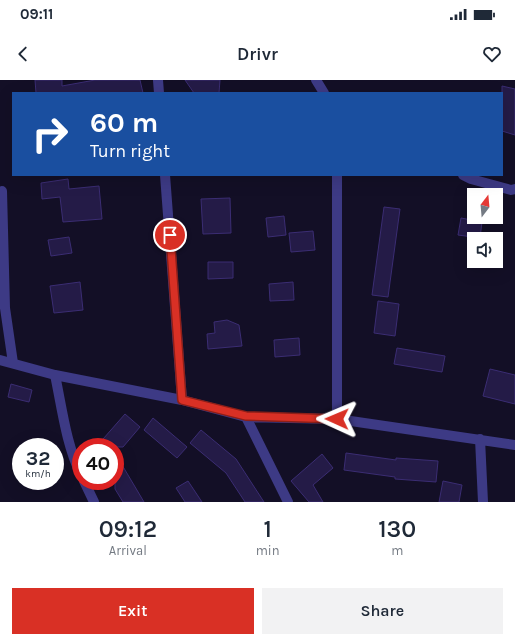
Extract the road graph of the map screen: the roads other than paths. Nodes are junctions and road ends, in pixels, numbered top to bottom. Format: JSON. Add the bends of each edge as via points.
{"nodes":[{"id":1,"x":158,"y":80,"type":"edge"},
{"id":2,"x":316,"y":80,"type":"edge"},
{"id":3,"x":159,"y":92,"type":"edge"},
{"id":4,"x":323,"y":92,"type":"edge"},
{"id":5,"x":165,"y":176,"type":"edge"},
{"id":6,"x":337,"y":176,"type":"edge"},
{"id":7,"x":465,"y":176,"type":"edge"},
{"id":8,"x":515,"y":189,"type":"edge"},
{"id":9,"x":2,"y":191,"type":"dead end"},
{"id":10,"x":0,"y":360,"type":"edge"},
{"id":11,"x":13,"y":363,"type":"junction"},
{"id":12,"x":55,"y":374,"type":"junction"},
{"id":13,"x":182,"y":400,"type":"junction"},
{"id":14,"x":246,"y":416,"type":"junction"},
{"id":15,"x":337,"y":419,"type":"junction"},
{"id":16,"x":480,"y":439,"type":"junction"},
{"id":17,"x":515,"y":445,"type":"edge"},
{"id":18,"x":72,"y":451,"type":"edge"},
{"id":19,"x":88,"y":490,"type":"edge"},
{"id":20,"x":94,"y":502,"type":"edge"},
{"id":21,"x":288,"y":502,"type":"edge"},
{"id":22,"x":483,"y":502,"type":"edge"}],
"edges":[{"from":1,"to":3,"type":"street"},
{"from":2,"to":4,"type":"street"},
{"from":5,"to":13,"type":"street"},
{"from":6,"to":15,"type":"street"},
{"from":7,"to":8,"type":"street"},
{"from":9,"to":11,"type":"street","via":[[6,308]]},
{"from":10,"to":11,"type":"street"},
{"from":11,"to":12,"type":"street"},
{"from":12,"to":13,"type":"street"},
{"from":12,"to":18,"type":"street"},
{"from":13,"to":14,"type":"street"},
{"from":14,"to":15,"type":"street"},
{"from":14,"to":21,"type":"street"},
{"from":15,"to":16,"type":"street"},
{"from":16,"to":17,"type":"street"},
{"from":16,"to":22,"type":"street"},
{"from":19,"to":20,"type":"street"}]}
